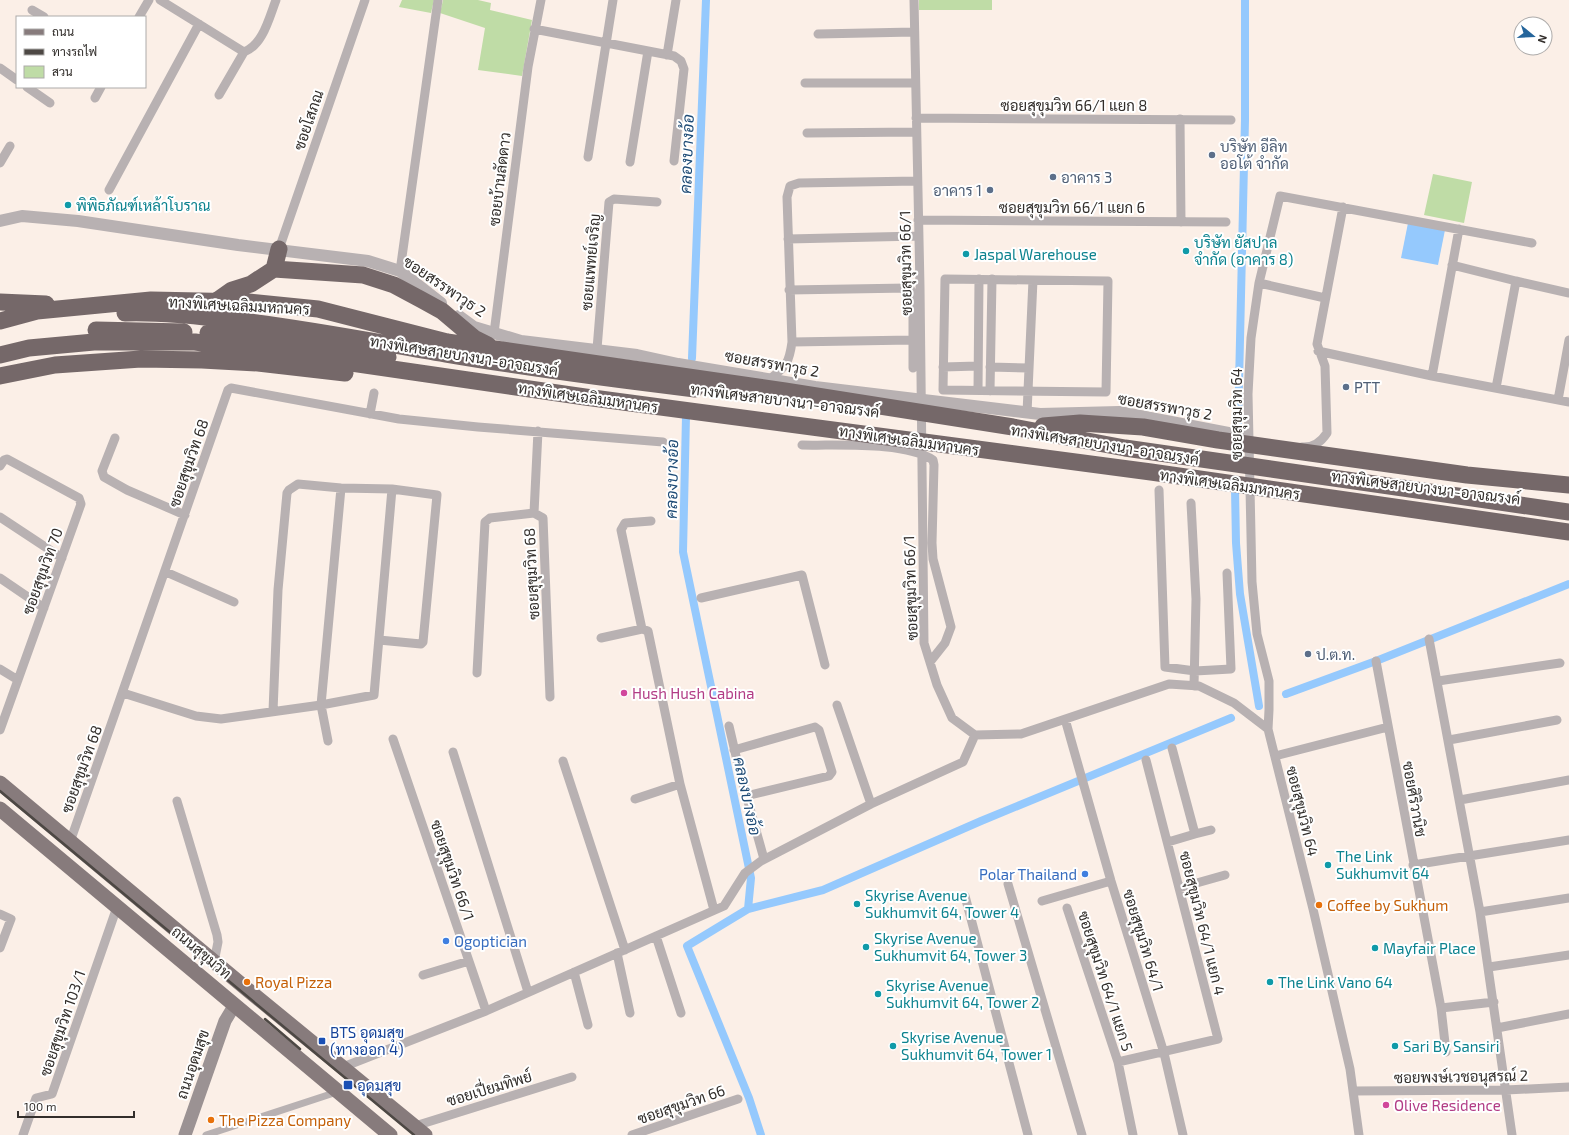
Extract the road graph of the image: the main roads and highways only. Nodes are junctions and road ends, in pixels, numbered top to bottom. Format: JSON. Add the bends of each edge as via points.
{"nodes":[{"id":1,"x":279,"y":249,"type":"road end"},
{"id":2,"x":274,"y":269,"type":"junction"},
{"id":3,"x":0,"y":302,"type":"edge"},
{"id":4,"x":216,"y":302,"type":"junction"},
{"id":5,"x":91,"y":305,"type":"junction"},
{"id":6,"x":37,"y":311,"type":"junction"},
{"id":7,"x":0,"y":312,"type":"edge"},
{"id":8,"x":0,"y":321,"type":"edge"},
{"id":9,"x":0,"y":326,"type":"edge"},
{"id":10,"x":495,"y":341,"type":"junction"},
{"id":11,"x":0,"y":343,"type":"edge"},
{"id":12,"x":250,"y":349,"type":"junction"},
{"id":13,"x":0,"y":356,"type":"edge"},
{"id":14,"x":0,"y":376,"type":"edge"},
{"id":15,"x":449,"y":377,"type":"junction"},
{"id":16,"x":1001,"y":428,"type":"junction"},
{"id":17,"x":1569,"y":485,"type":"edge"},
{"id":18,"x":1569,"y":506,"type":"edge"},
{"id":19,"x":1569,"y":512,"type":"edge"},
{"id":20,"x":1569,"y":521,"type":"edge"},
{"id":21,"x":1569,"y":532,"type":"edge"},
{"id":22,"x":0,"y":783,"type":"edge"},
{"id":23,"x":1,"y":815,"type":"edge"},
{"id":24,"x":70,"y":842,"type":"junction"},
{"id":25,"x":59,"y":858,"type":"junction"},
{"id":26,"x":248,"y":990,"type":"junction"},
{"id":27,"x":234,"y":1006,"type":"junction"},
{"id":28,"x":420,"y":1131,"type":"edge"},
{"id":29,"x":185,"y":1135,"type":"edge"},
{"id":30,"x":390,"y":1135,"type":"edge"}],
"edges":[{"from":1,"to":2,"type":"highway"},
{"from":2,"to":4,"type":"highway","via":[[251,284],[232,290]]},
{"from":2,"to":10,"type":"highway","via":[[363,275],[394,285],[442,311],[474,338]]},
{"from":3,"to":5,"type":"highway"},
{"from":4,"to":5,"type":"highway","name":"ทางพิเศษเฉลิมมหานคร","via":[[151,300]]},
{"from":4,"to":10,"type":"highway","name":"ทางพิเศษเฉลิมมหานคร","via":[[248,302],[318,309],[447,342]]},
{"from":5,"to":6,"type":"highway"},
{"from":6,"to":7,"type":"highway"},
{"from":6,"to":8,"type":"highway"},
{"from":9,"to":16,"type":"highway","name":"ทางพิเศษสายบางนา-อาจณรงค์","via":[[22,321],[89,314],[143,312],[194,315],[349,336],[446,354],[630,382],[860,408]]},
{"from":10,"to":19,"type":"highway","name":"ทางพิเศษเฉลิมมหานคร","via":[[1125,448]]},
{"from":11,"to":20,"type":"highway","name":"ทางพิเศษสายบางนา-อาจณรงค์","via":[[92,330],[194,332],[274,338],[394,358],[1149,467]]},
{"from":12,"to":13,"type":"highway","via":[[94,351]]},
{"from":12,"to":13,"type":"highway","via":[[195,342],[94,342],[29,348]]},
{"from":12,"to":15,"type":"highway","name":"ทางพิเศษเฉลิมมหานคร"},
{"from":14,"to":15,"type":"highway","via":[[55,365],[141,359],[258,363],[366,376]]},
{"from":15,"to":21,"type":"highway","name":"ทางพิเศษเฉลิมมหานคร","via":[[1151,472]]},
{"from":16,"to":17,"type":"highway","via":[[1080,423],[1143,427],[1467,475]]},
{"from":16,"to":18,"type":"highway","name":"ทางพิเศษสายบางนา-อาจณรงค์","via":[[1129,451]]},
{"from":22,"to":24,"type":"main road","name":"ถนนสุขุมวิท"},
{"from":23,"to":25,"type":"main road","name":"ถนนสุขุมวิท"},
{"from":24,"to":25,"type":"main road"},
{"from":24,"to":26,"type":"main road","name":"ถนนสุขุมวิท"},
{"from":25,"to":27,"type":"main road","name":"ถนนสุขุมวิท"},
{"from":26,"to":27,"type":"main road"},
{"from":26,"to":28,"type":"main road","name":"ถนนสุขุมวิท"},
{"from":27,"to":29,"type":"main road","name":"ถนนอุดมสุข","via":[[225,1021]]},
{"from":27,"to":30,"type":"main road","name":"ถนนสุขุมวิท"}]}
